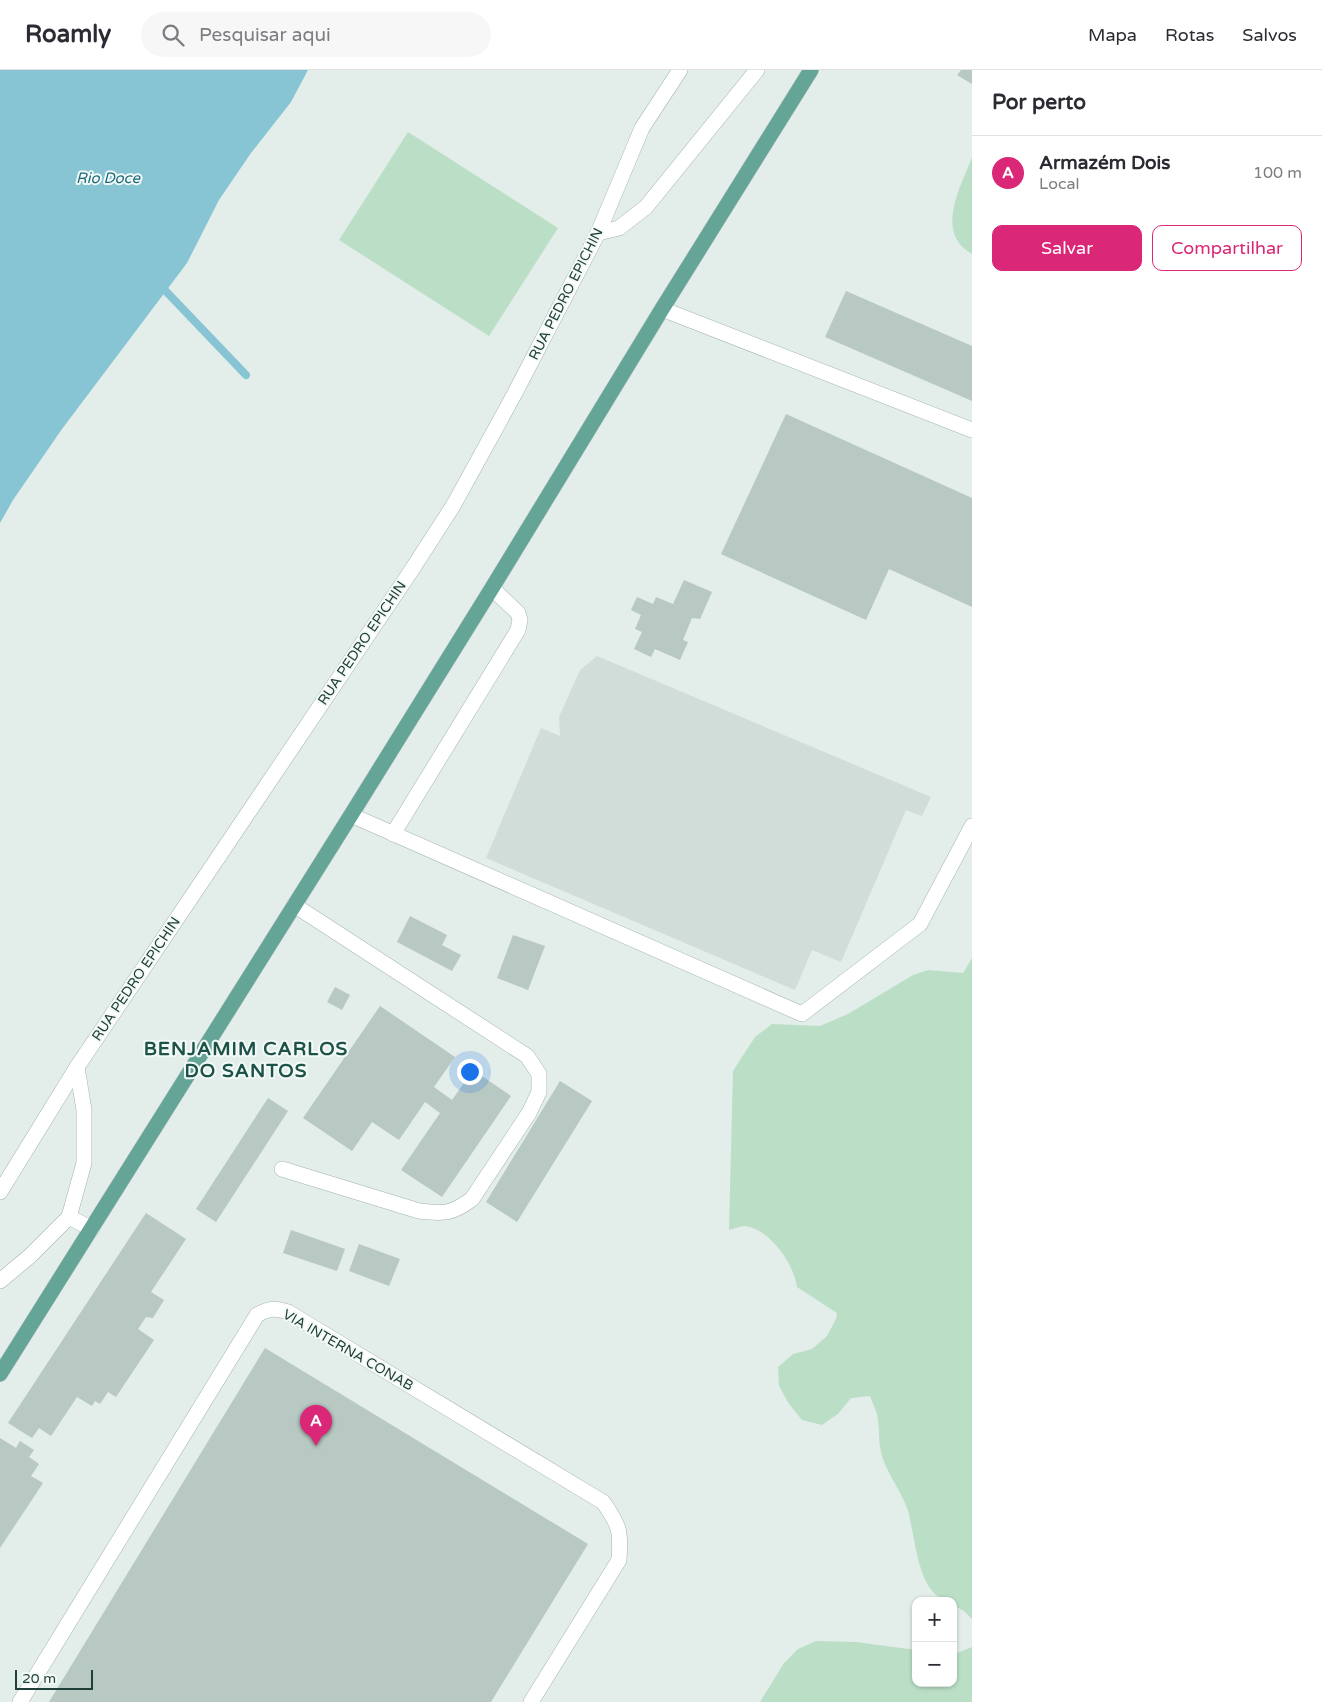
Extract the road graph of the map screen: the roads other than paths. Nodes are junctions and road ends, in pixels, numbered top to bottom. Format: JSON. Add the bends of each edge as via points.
{"nodes":[{"id":1,"x":680,"y":70,"type":"edge"},
{"id":2,"x":757,"y":70,"type":"edge"},
{"id":3,"x":811,"y":70,"type":"edge"},
{"id":4,"x":598,"y":233,"type":"junction"},
{"id":5,"x":662,"y":309,"type":"junction"},
{"id":6,"x":972,"y":430,"type":"edge"},
{"id":7,"x":492,"y":588,"type":"junction"},
{"id":8,"x":351,"y":816,"type":"junction"},
{"id":9,"x":972,"y":826,"type":"edge"},
{"id":10,"x":393,"y":834,"type":"junction"},
{"id":11,"x":294,"y":904,"type":"junction"},
{"id":12,"x":77,"y":1067,"type":"junction"},
{"id":13,"x":282,"y":1169,"type":"dead end"},
{"id":14,"x":0,"y":1192,"type":"edge"},
{"id":15,"x":69,"y":1217,"type":"junction"},
{"id":16,"x":92,"y":1229,"type":"junction"},
{"id":17,"x":0,"y":1281,"type":"edge"},
{"id":18,"x":0,"y":1374,"type":"edge"},
{"id":19,"x":20,"y":1702,"type":"edge"},
{"id":20,"x":531,"y":1702,"type":"edge"}],
"edges":[{"from":1,"to":4,"type":"street","name":"RUA PEDRO EPICHIN","via":[[642,128]]},
{"from":2,"to":4,"type":"street","via":[[646,207],[618,228]]},
{"from":3,"to":5,"type":"main road"},
{"from":4,"to":12,"type":"street","name":"RUA PEDRO EPICHIN","via":[[453,506]]},
{"from":5,"to":6,"type":"street"},
{"from":5,"to":7,"type":"main road"},
{"from":7,"to":8,"type":"main road"},
{"from":7,"to":10,"type":"street","via":[[518,613],[518,630]]},
{"from":8,"to":10,"type":"street"},
{"from":8,"to":11,"type":"main road"},
{"from":9,"to":10,"type":"street","via":[[920,924],[802,1014]]},
{"from":11,"to":13,"type":"street","via":[[527,1056],[539,1074],[539,1092],[529,1113],[472,1199],[459,1209],[442,1213],[419,1212]]},
{"from":11,"to":16,"type":"main road"},
{"from":12,"to":14,"type":"street","name":"RUA PEDRO EPICHIN"},
{"from":12,"to":15,"type":"street","via":[[84,1110],[84,1163]]},
{"from":15,"to":16,"type":"street"},
{"from":15,"to":17,"type":"street"},
{"from":16,"to":18,"type":"main road"},
{"from":19,"to":20,"type":"street","name":"VIA INTERNA CONAB","via":[[257,1315],[267,1309],[277,1309],[288,1312],[603,1502],[616,1520],[620,1536],[619,1560]]}]}
